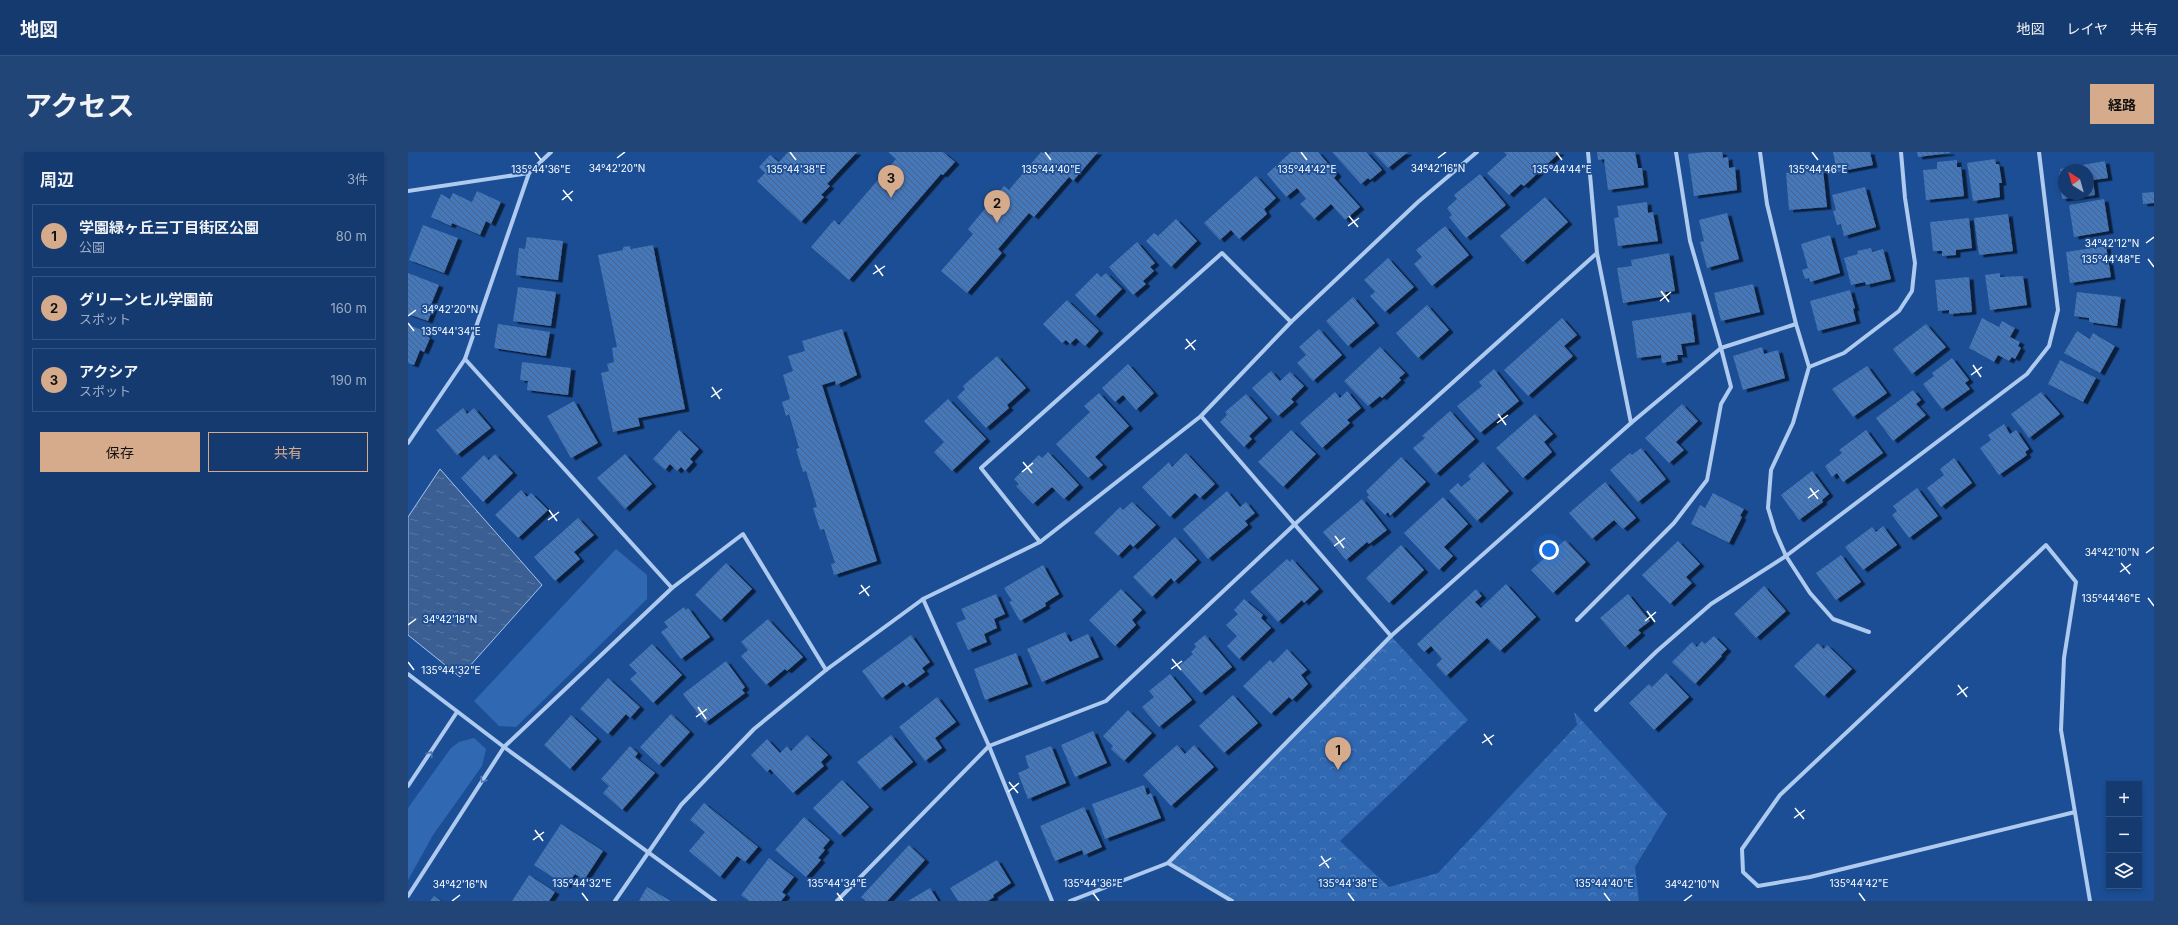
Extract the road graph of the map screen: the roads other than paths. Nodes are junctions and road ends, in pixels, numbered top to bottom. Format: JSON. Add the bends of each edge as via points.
{"nodes":[{"id":1,"x":551,"y":152,"type":"edge"},
{"id":2,"x":1477,"y":152,"type":"edge"},
{"id":3,"x":1588,"y":152,"type":"edge"},
{"id":4,"x":1676,"y":152,"type":"edge"},
{"id":5,"x":1760,"y":152,"type":"edge"},
{"id":6,"x":1901,"y":152,"type":"edge"},
{"id":7,"x":2039,"y":152,"type":"edge"},
{"id":8,"x":529,"y":173,"type":"junction"},
{"id":9,"x":408,"y":191,"type":"edge"},
{"id":10,"x":1597,"y":253,"type":"junction"},
{"id":11,"x":1291,"y":322,"type":"junction"},
{"id":12,"x":1796,"y":324,"type":"junction"},
{"id":13,"x":1720,"y":348,"type":"junction"},
{"id":14,"x":465,"y":359,"type":"junction"},
{"id":15,"x":1809,"y":366,"type":"junction"},
{"id":16,"x":1201,"y":416,"type":"junction"},
{"id":17,"x":1631,"y":424,"type":"junction"},
{"id":18,"x":408,"y":443,"type":"edge"},
{"id":19,"x":1295,"y":524,"type":"junction"},
{"id":20,"x":1040,"y":542,"type":"junction"},
{"id":21,"x":1786,"y":556,"type":"junction"},
{"id":22,"x":672,"y":588,"type":"junction"},
{"id":23,"x":923,"y":598,"type":"junction"},
{"id":24,"x":1577,"y":620,"type":"dead end"},
{"id":25,"x":1869,"y":632,"type":"dead end"},
{"id":26,"x":1391,"y":636,"type":"junction"},
{"id":27,"x":826,"y":670,"type":"junction"},
{"id":28,"x":408,"y":674,"type":"edge"},
{"id":29,"x":1596,"y":710,"type":"dead end"},
{"id":30,"x":457,"y":712,"type":"junction"},
{"id":31,"x":988,"y":746,"type":"junction"},
{"id":32,"x":504,"y":747,"type":"junction"},
{"id":33,"x":408,"y":786,"type":"edge"},
{"id":34,"x":2075,"y":812,"type":"junction"},
{"id":35,"x":649,"y":852,"type":"junction"},
{"id":36,"x":1168,"y":863,"type":"junction"},
{"id":37,"x":408,"y":896,"type":"edge"},
{"id":38,"x":615,"y":901,"type":"edge"},
{"id":39,"x":715,"y":901,"type":"edge"},
{"id":40,"x":836,"y":901,"type":"edge"},
{"id":41,"x":1052,"y":901,"type":"edge"},
{"id":42,"x":1070,"y":901,"type":"edge"},
{"id":43,"x":1232,"y":901,"type":"edge"},
{"id":44,"x":2090,"y":901,"type":"edge"}],
"edges":[{"from":1,"to":8,"type":"street"},
{"from":2,"to":11,"type":"street","via":[[1418,202]]},
{"from":3,"to":10,"type":"street"},
{"from":4,"to":13,"type":"street","via":[[1690,241]]},
{"from":5,"to":12,"type":"street","via":[[1767,204]]},
{"from":6,"to":15,"type":"street","via":[[1915,263],[1912,291],[1899,311],[1844,353]]},
{"from":7,"to":21,"type":"street","via":[[2058,310],[2049,346],[2027,374]]},
{"from":8,"to":9,"type":"street"},
{"from":8,"to":14,"type":"street"},
{"from":10,"to":17,"type":"street"},
{"from":10,"to":19,"type":"street"},
{"from":11,"to":16,"type":"street"},
{"from":11,"to":20,"type":"street","via":[[1222,253],[981,468]]},
{"from":12,"to":13,"type":"street"},
{"from":12,"to":15,"type":"street"},
{"from":13,"to":17,"type":"street"},
{"from":13,"to":24,"type":"street","via":[[1731,387],[1721,404],[1707,480],[1674,523]]},
{"from":14,"to":18,"type":"street"},
{"from":14,"to":22,"type":"street"},
{"from":15,"to":21,"type":"street","via":[[1793,423],[1771,470],[1768,508]]},
{"from":16,"to":19,"type":"street"},
{"from":16,"to":20,"type":"street"},
{"from":17,"to":26,"type":"street"},
{"from":19,"to":26,"type":"street"},
{"from":19,"to":31,"type":"street","via":[[1106,701]]},
{"from":20,"to":23,"type":"street"},
{"from":21,"to":25,"type":"street","via":[[1810,593],[1833,619]]},
{"from":21,"to":29,"type":"street","via":[[1711,604],[1657,651]]},
{"from":22,"to":27,"type":"street","via":[[743,534]]},
{"from":22,"to":32,"type":"street"},
{"from":23,"to":27,"type":"street"},
{"from":23,"to":31,"type":"street"},
{"from":26,"to":36,"type":"street"},
{"from":27,"to":35,"type":"street","via":[[754,729],[681,805]]},
{"from":28,"to":30,"type":"street"},
{"from":30,"to":32,"type":"street"},
{"from":33,"to":30,"type":"street","one_way":true},
{"from":31,"to":40,"type":"street"},
{"from":31,"to":41,"type":"street"},
{"from":32,"to":35,"type":"street"},
{"from":32,"to":37,"type":"street","one_way":true},
{"from":34,"to":34,"type":"street","via":[[1810,877],[1758,886],[1743,872],[1742,849],[1780,795],[2046,545],[2076,582],[2064,658],[2061,730]]},
{"from":34,"to":44,"type":"street"},
{"from":35,"to":38,"type":"street"},
{"from":35,"to":39,"type":"street"},
{"from":36,"to":42,"type":"street"},
{"from":36,"to":43,"type":"street"}]}
